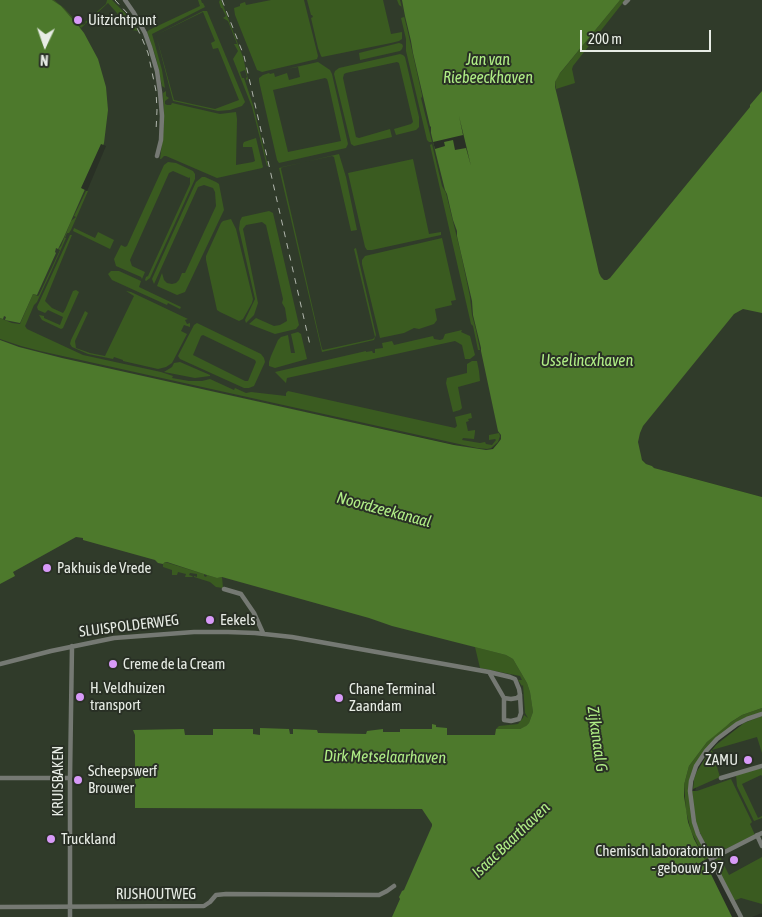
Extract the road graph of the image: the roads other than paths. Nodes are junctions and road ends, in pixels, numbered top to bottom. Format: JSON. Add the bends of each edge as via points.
{"nodes":[{"id":1,"x":125,"y":0,"type":"edge"},
{"id":2,"x":157,"y":156,"type":"dead end"},
{"id":3,"x":224,"y":589,"type":"dead end"},
{"id":4,"x":263,"y":633,"type":"junction"},
{"id":5,"x":72,"y":646,"type":"junction"},
{"id":6,"x":0,"y":664,"type":"edge"},
{"id":7,"x":489,"y":672,"type":"junction"},
{"id":8,"x":520,"y":695,"type":"junction"},
{"id":9,"x":504,"y":698,"type":"junction"},
{"id":10,"x":762,"y":714,"type":"edge"},
{"id":11,"x":762,"y":766,"type":"edge"},
{"id":12,"x":0,"y":778,"type":"edge"},
{"id":13,"x":70,"y":778,"type":"junction"},
{"id":14,"x":721,"y":778,"type":"dead end"},
{"id":15,"x":760,"y":834,"type":"edge"},
{"id":16,"x":762,"y":846,"type":"edge"},
{"id":17,"x":710,"y":859,"type":"junction"},
{"id":18,"x":394,"y":886,"type":"dead end"},
{"id":19,"x":0,"y":907,"type":"edge"},
{"id":20,"x":70,"y":907,"type":"junction"},
{"id":21,"x":70,"y":917,"type":"edge"},
{"id":22,"x":741,"y":917,"type":"edge"}],
"edges":[{"from":1,"to":2,"type":"street","via":[[146,36],[157,71],[162,116]]},
{"from":3,"to":4,"type":"street","via":[[241,594]]},
{"from":4,"to":5,"type":"street","name":"SLUISPOLDERWEG","via":[[180,632],[114,638]]},
{"from":4,"to":7,"type":"street","name":"SLUISPOLDERWEG"},
{"from":5,"to":6,"type":"street","name":"SLUISPOLDERWEG"},
{"from":5,"to":13,"type":"street","name":"KRUISBAKEN"},
{"from":7,"to":8,"type":"street","name":"SLUISPOLDERWEG","via":[[514,679]]},
{"from":7,"to":9,"type":"street"},
{"from":8,"to":9,"type":"street"},
{"from":8,"to":9,"type":"street","via":[[519,719],[511,721],[504,720]]},
{"from":10,"to":17,"type":"street","via":[[737,724],[718,739],[700,759],[693,774],[690,791],[694,822]]},
{"from":11,"to":14,"type":"street"},
{"from":12,"to":13,"type":"street"},
{"from":13,"to":20,"type":"street","name":"KRUISBAKEN"},
{"from":15,"to":16,"type":"street"},
{"from":15,"to":17,"type":"street"},
{"from":17,"to":22,"type":"street"},
{"from":18,"to":20,"type":"street","name":"RIJSHOUTWEG","via":[[379,894],[216,895],[204,906]]},
{"from":19,"to":20,"type":"street","name":"RIJSHOUTWEG"},
{"from":20,"to":21,"type":"street","name":"KRUISBAKEN"}]}
